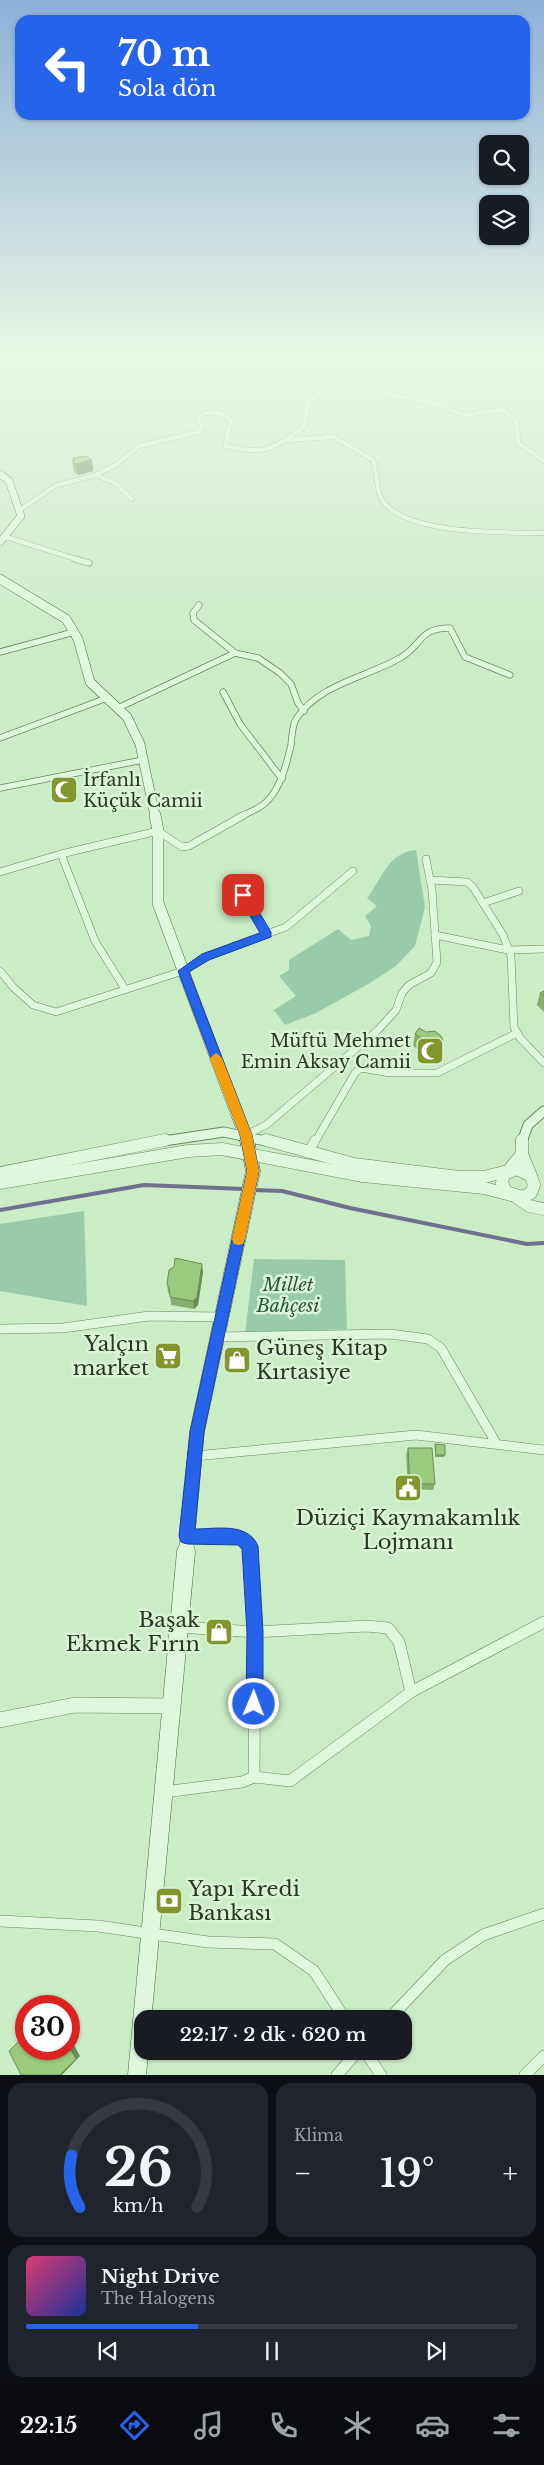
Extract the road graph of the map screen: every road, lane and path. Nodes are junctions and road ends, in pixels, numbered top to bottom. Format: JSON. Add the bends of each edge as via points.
{"nodes":[{"id":1,"x":129,"y":454,"type":"edge"},
{"id":2,"x":363,"y":454,"type":"edge"},
{"id":3,"x":534,"y":454,"type":"edge"},
{"id":4,"x":544,"y":461,"type":"edge"},
{"id":5,"x":0,"y":474,"type":"edge"},
{"id":6,"x":95,"y":475,"type":"junction"},
{"id":7,"x":132,"y":499,"type":"dead end"},
{"id":8,"x":20,"y":510,"type":"junction"},
{"id":9,"x":544,"y":533,"type":"edge"},
{"id":10,"x":6,"y":536,"type":"junction"},
{"id":11,"x":0,"y":542,"type":"edge"},
{"id":12,"x":89,"y":563,"type":"dead end"},
{"id":13,"x":0,"y":579,"type":"edge"},
{"id":14,"x":199,"y":605,"type":"dead end"},
{"id":15,"x":74,"y":632,"type":"junction"},
{"id":16,"x":0,"y":652,"type":"edge"},
{"id":17,"x":235,"y":653,"type":"junction"},
{"id":18,"x":510,"y":675,"type":"dead end"},
{"id":19,"x":223,"y":692,"type":"dead end"},
{"id":20,"x":107,"y":698,"type":"junction"},
{"id":21,"x":118,"y":708,"type":"junction"},
{"id":22,"x":304,"y":711,"type":"junction"},
{"id":23,"x":0,"y":738,"type":"edge"},
{"id":24,"x":143,"y":760,"type":"junction"},
{"id":25,"x":282,"y":779,"type":"junction"},
{"id":26,"x":0,"y":788,"type":"edge"},
{"id":27,"x":158,"y":831,"type":"junction"},
{"id":28,"x":61,"y":854,"type":"junction"},
{"id":29,"x":426,"y":859,"type":"dead end"},
{"id":30,"x":0,"y":872,"type":"edge"},
{"id":31,"x":353,"y":872,"type":"dead end"},
{"id":32,"x":430,"y":880,"type":"junction"},
{"id":33,"x":235,"y":882,"type":"dead end"},
{"id":34,"x":519,"y":891,"type":"dead end"},
{"id":35,"x":483,"y":904,"type":"junction"},
{"id":36,"x":267,"y":934,"type":"junction"},
{"id":37,"x":435,"y":935,"type":"junction"},
{"id":38,"x":544,"y":949,"type":"edge"},
{"id":39,"x":508,"y":950,"type":"junction"},
{"id":40,"x":0,"y":971,"type":"edge"},
{"id":41,"x":183,"y":971,"type":"junction"},
{"id":42,"x":125,"y":989,"type":"junction"},
{"id":43,"x":517,"y":1033,"type":"junction"},
{"id":44,"x":544,"y":1063,"type":"edge"},
{"id":45,"x":544,"y":1112,"type":"edge"},
{"id":46,"x":246,"y":1135,"type":"junction"},
{"id":47,"x":249,"y":1153,"type":"junction"},
{"id":48,"x":308,"y":1153,"type":"junction"},
{"id":49,"x":522,"y":1154,"type":"junction"},
{"id":50,"x":508,"y":1171,"type":"junction"},
{"id":51,"x":0,"y":1173,"type":"edge"},
{"id":52,"x":531,"y":1176,"type":"junction"},
{"id":53,"x":0,"y":1183,"type":"edge"},
{"id":54,"x":534,"y":1190,"type":"junction"},
{"id":55,"x":513,"y":1196,"type":"junction"},
{"id":56,"x":544,"y":1209,"type":"edge"},
{"id":57,"x":222,"y":1317,"type":"junction"},
{"id":58,"x":0,"y":1328,"type":"edge"},
{"id":59,"x":218,"y":1337,"type":"junction"},
{"id":60,"x":496,"y":1443,"type":"junction"},
{"id":61,"x":544,"y":1450,"type":"edge"},
{"id":62,"x":195,"y":1456,"type":"junction"},
{"id":63,"x":187,"y":1536,"type":"junction"},
{"id":64,"x":544,"y":1622,"type":"edge"},
{"id":65,"x":180,"y":1627,"type":"junction"},
{"id":66,"x":255,"y":1632,"type":"junction"},
{"id":67,"x":411,"y":1692,"type":"junction"},
{"id":68,"x":170,"y":1706,"type":"junction"},
{"id":69,"x":0,"y":1720,"type":"edge"},
{"id":70,"x":254,"y":1777,"type":"junction"},
{"id":71,"x":162,"y":1792,"type":"junction"},
{"id":72,"x":544,"y":1914,"type":"edge"},
{"id":73,"x":0,"y":1921,"type":"edge"},
{"id":74,"x":150,"y":1932,"type":"junction"},
{"id":75,"x":339,"y":2010,"type":"edge"},
{"id":76,"x":398,"y":2010,"type":"edge"},
{"id":77,"x":544,"y":2056,"type":"edge"},
{"id":78,"x":350,"y":2060,"type":"edge"},
{"id":79,"x":372,"y":2060,"type":"edge"},
{"id":80,"x":137,"y":2075,"type":"edge"},
{"id":81,"x":337,"y":2075,"type":"edge"},
{"id":82,"x":381,"y":2075,"type":"edge"},
{"id":83,"x":525,"y":2075,"type":"edge"}],
"edges":[{"from":1,"to":6,"type":"street"},
{"from":2,"to":9,"type":"street","via":[[373,460],[384,503],[410,520],[439,526]]},
{"from":3,"to":4,"type":"street"},
{"from":5,"to":8,"type":"main road","via":[[9,481]]},
{"from":6,"to":7,"type":"street","via":[[115,484]]},
{"from":6,"to":8,"type":"street","via":[[56,486]]},
{"from":8,"to":10,"type":"main road","via":[[21,516]]},
{"from":10,"to":11,"type":"main road"},
{"from":10,"to":12,"type":"street"},
{"from":13,"to":15,"type":"main road","via":[[66,619]]},
{"from":14,"to":17,"type":"street","via":[[193,613],[194,620]]},
{"from":15,"to":16,"type":"street"},
{"from":15,"to":20,"type":"main road","via":[[90,682]]},
{"from":17,"to":21,"type":"street"},
{"from":17,"to":22,"type":"street","via":[[243,652],[268,664],[292,684],[296,702]]},
{"from":18,"to":22,"type":"street","via":[[464,657],[450,628],[435,628],[400,658],[348,679]]},
{"from":19,"to":25,"type":"street","via":[[240,724]]},
{"from":20,"to":21,"type":"main road"},
{"from":20,"to":23,"type":"street"},
{"from":21,"to":24,"type":"main road","via":[[127,717],[140,744]]},
{"from":22,"to":25,"type":"street","via":[[295,720]]},
{"from":24,"to":26,"type":"street"},
{"from":24,"to":27,"type":"main road"},
{"from":25,"to":27,"type":"street","via":[[266,803],[189,846],[182,847]]},
{"from":27,"to":28,"type":"street"},
{"from":27,"to":41,"type":"main road","via":[[158,903]]},
{"from":28,"to":30,"type":"street"},
{"from":28,"to":42,"type":"street","via":[[96,947]]},
{"from":29,"to":32,"type":"street"},
{"from":31,"to":36,"type":"street","via":[[286,927]]},
{"from":32,"to":35,"type":"street","via":[[467,882]]},
{"from":32,"to":37,"type":"street"},
{"from":33,"to":36,"type":"street"},
{"from":34,"to":35,"type":"street"},
{"from":35,"to":39,"type":"street","via":[[503,935]]},
{"from":36,"to":41,"type":"street","via":[[205,957]]},
{"from":37,"to":39,"type":"street"},
{"from":37,"to":46,"type":"street","via":[[437,962],[431,973],[402,993],[396,1010],[378,1030],[266,1125]]},
{"from":38,"to":39,"type":"street"},
{"from":39,"to":43,"type":"street"},
{"from":40,"to":42,"type":"street","via":[[33,1005],[56,1012]]},
{"from":41,"to":42,"type":"street"},
{"from":41,"to":46,"type":"main road"},
{"from":43,"to":44,"type":"street"},
{"from":43,"to":48,"type":"street","via":[[437,1072],[390,1073],[361,1068]]},
{"from":45,"to":49,"type":"street","via":[[528,1124],[521,1135]]},
{"from":46,"to":47,"type":"main road"},
{"from":46,"to":48,"type":"street"},
{"from":46,"to":51,"type":"street","via":[[224,1132],[160,1141]]},
{"from":47,"to":53,"type":"street","via":[[222,1150],[188,1152]]},
{"from":47,"to":55,"type":"street","via":[[363,1176],[484,1188]]},
{"from":47,"to":57,"type":"main road","via":[[253,1171]]},
{"from":48,"to":50,"type":"street","via":[[354,1164],[459,1177],[484,1177]]},
{"from":49,"to":50,"type":"street"},
{"from":49,"to":52,"type":"street"},
{"from":50,"to":52,"type":"street","via":[[517,1169]]},
{"from":50,"to":55,"type":"street","via":[[502,1183]]},
{"from":52,"to":54,"type":"street"},
{"from":54,"to":55,"type":"street","via":[[527,1196]]},
{"from":54,"to":56,"type":"street"},
{"from":55,"to":56,"type":"street","via":[[528,1206]]},
{"from":57,"to":58,"type":"street","via":[[148,1316],[64,1328]]},
{"from":57,"to":59,"type":"main road"},
{"from":59,"to":60,"type":"street","via":[[390,1334],[428,1339],[441,1348]]},
{"from":59,"to":62,"type":"main road","via":[[197,1432]]},
{"from":60,"to":61,"type":"street"},
{"from":60,"to":62,"type":"street","via":[[416,1435]]},
{"from":62,"to":63,"type":"main road"},
{"from":63,"to":65,"type":"main road"},
{"from":63,"to":66,"type":"street","via":[[241,1537],[250,1546]]},
{"from":64,"to":67,"type":"street"},
{"from":65,"to":66,"type":"street"},
{"from":65,"to":68,"type":"main road"},
{"from":66,"to":67,"type":"street","via":[[366,1626],[388,1628],[399,1642]]},
{"from":66,"to":70,"type":"street"},
{"from":67,"to":70,"type":"street","via":[[290,1780]]},
{"from":68,"to":69,"type":"street","via":[[75,1706]]},
{"from":68,"to":71,"type":"main road"},
{"from":70,"to":71,"type":"street","via":[[242,1782]]},
{"from":71,"to":74,"type":"main road"},
{"from":72,"to":76,"type":"street","via":[[482,1935],[445,1960]]},
{"from":73,"to":74,"type":"street"},
{"from":74,"to":75,"type":"street","via":[[208,1942],[275,1944],[314,1971]]},
{"from":74,"to":80,"type":"main road"},
{"from":77,"to":83,"type":"street"},
{"from":78,"to":81,"type":"street"},
{"from":79,"to":82,"type":"street"}]}
